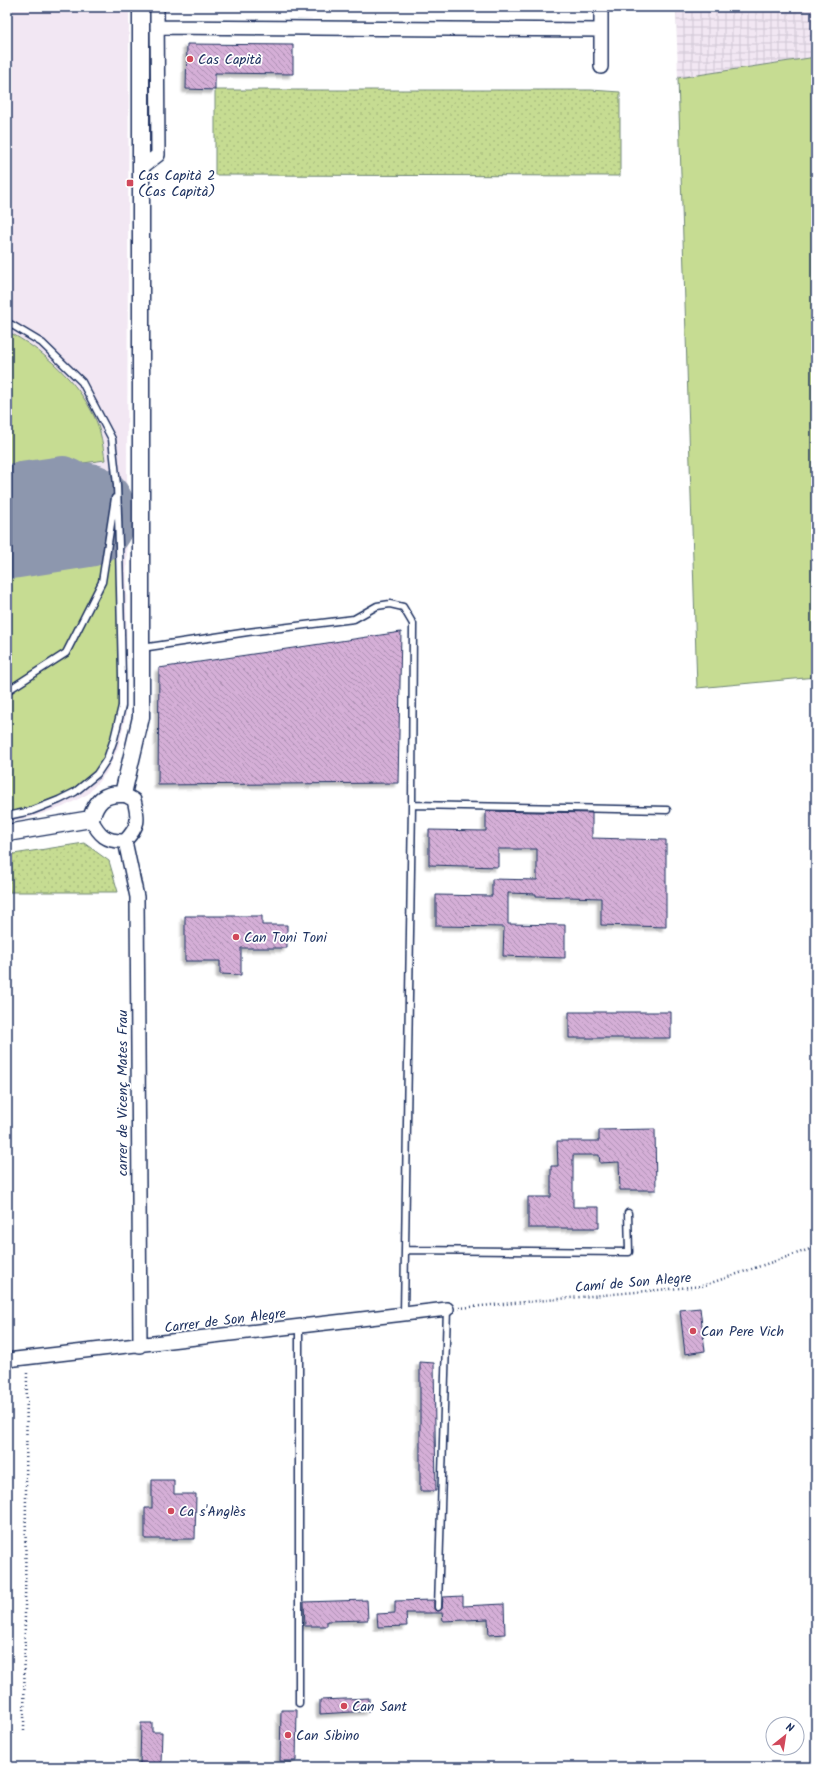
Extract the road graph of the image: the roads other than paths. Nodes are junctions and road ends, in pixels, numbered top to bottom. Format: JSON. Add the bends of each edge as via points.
{"nodes":[{"id":1,"x":141,"y":7,"type":"edge"},
{"id":2,"x":157,"y":7,"type":"edge"},
{"id":3,"x":601,"y":7,"type":"edge"},
{"id":4,"x":157,"y":27,"type":"junction"},
{"id":5,"x":601,"y":30,"type":"junction"},
{"id":6,"x":601,"y":67,"type":"dead end"},
{"id":7,"x":141,"y":168,"type":"junction"},
{"id":8,"x":7,"y":324,"type":"edge"},
{"id":9,"x":117,"y":485,"type":"junction"},
{"id":10,"x":140,"y":649,"type":"junction"},
{"id":11,"x":7,"y":691,"type":"edge"},
{"id":12,"x":122,"y":794,"type":"junction"},
{"id":13,"x":412,"y":805,"type":"junction"},
{"id":14,"x":667,"y":810,"type":"dead end"},
{"id":15,"x":7,"y":816,"type":"edge"},
{"id":16,"x":91,"y":819,"type":"junction"},
{"id":17,"x":7,"y":833,"type":"edge"},
{"id":18,"x":125,"y":841,"type":"junction"},
{"id":19,"x":628,"y":1213,"type":"dead end"},
{"id":20,"x":405,"y":1250,"type":"junction"},
{"id":21,"x":447,"y":1309,"type":"joint"},
{"id":22,"x":404,"y":1314,"type":"junction"},
{"id":23,"x":299,"y":1327,"type":"junction"},
{"id":24,"x":140,"y":1346,"type":"junction"},
{"id":25,"x":7,"y":1360,"type":"edge"},
{"id":26,"x":438,"y":1607,"type":"dead end"},
{"id":27,"x":299,"y":1703,"type":"dead end"}],
"edges":[{"from":1,"to":7,"type":"street"},
{"from":2,"to":4,"type":"street"},
{"from":3,"to":5,"type":"street"},
{"from":4,"to":5,"type":"street"},
{"from":4,"to":7,"type":"street","via":[[158,154]]},
{"from":5,"to":6,"type":"street"},
{"from":7,"to":10,"type":"street"},
{"from":8,"to":9,"type":"lane","via":[[42,343],[82,382],[112,439]]},
{"from":9,"to":11,"type":"lane","via":[[102,582],[66,652]]},
{"from":9,"to":15,"type":"lane","via":[[122,706],[114,739],[107,759],[97,774],[75,792],[32,811]]},
{"from":10,"to":12,"type":"street","via":[[141,717]]},
{"from":10,"to":13,"type":"lane","via":[[354,619],[377,606],[390,604],[403,608],[413,624]]},
{"from":12,"to":16,"type":"street","via":[[112,793],[103,798],[94,807]]},
{"from":12,"to":18,"type":"street","via":[[134,800],[139,817],[134,830]]},
{"from":13,"to":14,"type":"lane"},
{"from":13,"to":20,"type":"lane"},
{"from":16,"to":17,"type":"street"},
{"from":16,"to":18,"type":"street","via":[[97,831],[112,842]]},
{"from":18,"to":24,"type":"street","name":"carrer de Vicenç Mates Frau","via":[[137,897]]},
{"from":19,"to":20,"type":"lane","via":[[629,1252]]},
{"from":20,"to":22,"type":"lane"},
{"from":21,"to":22,"type":"street","name":"Carrer de Son Alegre"},
{"from":21,"to":26,"type":"lane"},
{"from":22,"to":23,"type":"street","name":"Carrer de Son Alegre"},
{"from":23,"to":24,"type":"street","name":"Carrer de Son Alegre"},
{"from":23,"to":27,"type":"lane"},
{"from":24,"to":25,"type":"street","name":"Carrer de Son Alegre"}]}
